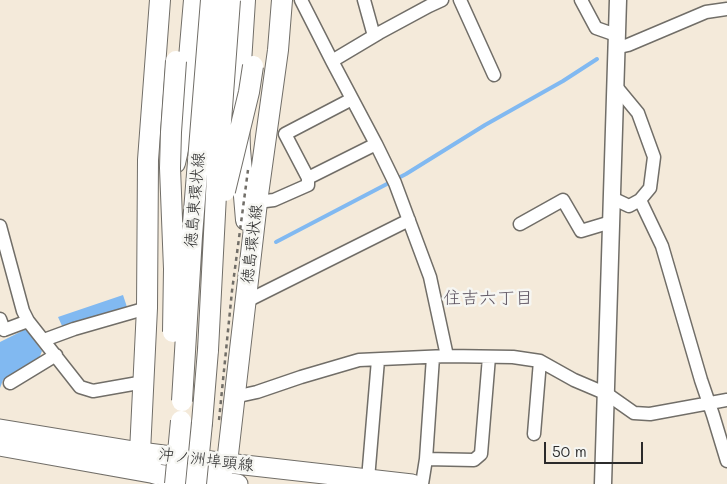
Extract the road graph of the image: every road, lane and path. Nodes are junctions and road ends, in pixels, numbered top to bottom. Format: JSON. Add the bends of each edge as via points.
{"nodes":[{"id":1,"x":160,"y":0,"type":"edge"},
{"id":2,"x":182,"y":0,"type":"edge"},
{"id":3,"x":194,"y":0,"type":"edge"},
{"id":4,"x":211,"y":0,"type":"edge"},
{"id":5,"x":230,"y":0,"type":"edge"},
{"id":6,"x":245,"y":0,"type":"edge"},
{"id":7,"x":259,"y":0,"type":"edge"},
{"id":8,"x":282,"y":0,"type":"edge"},
{"id":9,"x":301,"y":0,"type":"edge"},
{"id":10,"x":364,"y":0,"type":"edge"},
{"id":11,"x":442,"y":0,"type":"edge"},
{"id":12,"x":460,"y":0,"type":"edge"},
{"id":13,"x":582,"y":0,"type":"edge"},
{"id":14,"x":618,"y":0,"type":"edge"},
{"id":15,"x":727,"y":9,"type":"edge"},
{"id":16,"x":374,"y":36,"type":"junction"},
{"id":17,"x":616,"y":41,"type":"junction"},
{"id":18,"x":332,"y":62,"type":"junction"},
{"id":19,"x":494,"y":76,"type":"dead end"},
{"id":20,"x":614,"y":84,"type":"junction"},
{"id":21,"x":352,"y":99,"type":"junction"},
{"id":22,"x":376,"y":144,"type":"junction"},
{"id":23,"x":249,"y":166,"type":"dead end"},
{"id":24,"x":308,"y":178,"type":"junction"},
{"id":25,"x":612,"y":198,"type":"junction"},
{"id":26,"x":640,"y":200,"type":"junction"},
{"id":27,"x":257,"y":202,"type":"junction"},
{"id":28,"x":409,"y":220,"type":"junction"},
{"id":29,"x":611,"y":222,"type":"junction"},
{"id":30,"x":520,"y":224,"type":"dead end"},
{"id":31,"x":0,"y":226,"type":"edge"},
{"id":32,"x":245,"y":302,"type":"junction"},
{"id":33,"x":147,"y":305,"type":"junction"},
{"id":34,"x":0,"y":318,"type":"edge"},
{"id":35,"x":28,"y":321,"type":"junction"},
{"id":36,"x":44,"y":340,"type":"junction"},
{"id":37,"x":208,"y":350,"type":"junction"},
{"id":38,"x":56,"y":356,"type":"junction"},
{"id":39,"x":447,"y":356,"type":"junction"},
{"id":40,"x":433,"y":357,"type":"junction"},
{"id":41,"x":489,"y":357,"type":"junction"},
{"id":42,"x":378,"y":360,"type":"junction"},
{"id":43,"x":540,"y":360,"type":"junction"},
{"id":44,"x":144,"y":382,"type":"junction"},
{"id":45,"x":10,"y":383,"type":"dead end"},
{"id":46,"x":607,"y":394,"type":"junction"},
{"id":47,"x":234,"y":397,"type":"junction"},
{"id":48,"x":727,"y":400,"type":"edge"},
{"id":49,"x":182,"y":401,"type":"junction"},
{"id":50,"x":709,"y":403,"type":"junction"},
{"id":51,"x":219,"y":424,"type":"dead end"},
{"id":52,"x":0,"y":429,"type":"edge"},
{"id":53,"x":534,"y":434,"type":"dead end"},
{"id":54,"x":0,"y":446,"type":"edge"},
{"id":55,"x":140,"y":452,"type":"junction"},
{"id":56,"x":426,"y":459,"type":"junction"},
{"id":57,"x":727,"y":461,"type":"edge"},
{"id":58,"x":227,"y":463,"type":"junction"},
{"id":59,"x":156,"y":474,"type":"junction"},
{"id":60,"x":368,"y":479,"type":"junction"},
{"id":61,"x":203,"y":482,"type":"edge"},
{"id":62,"x":175,"y":484,"type":"edge"},
{"id":63,"x":238,"y":484,"type":"edge"},
{"id":64,"x":412,"y":484,"type":"edge"},
{"id":65,"x":422,"y":484,"type":"edge"},
{"id":66,"x":603,"y":484,"type":"edge"}],
"edges":[{"from":1,"to":33,"type":"main road","via":[[148,160]]},
{"from":2,"to":49,"type":"main road","bridge":true,"via":[[170,168],[173,334]]},
{"from":3,"to":33,"type":"main road","via":[[183,128],[154,247]]},
{"from":4,"to":49,"type":"main road","name":"徳島東環状線","bridge":true},
{"from":5,"to":37,"type":"main road","bridge":true},
{"from":6,"to":32,"type":"main road","via":[[239,94],[246,228]]},
{"from":7,"to":37,"type":"main road","bridge":true,"via":[[249,92],[214,252]]},
{"from":8,"to":27,"type":"main road","name":"徳島環状線"},
{"from":9,"to":18,"type":"street"},
{"from":10,"to":16,"type":"street"},
{"from":11,"to":16,"type":"street"},
{"from":12,"to":19,"type":"street"},
{"from":13,"to":17,"type":"street","via":[[596,28]]},
{"from":14,"to":17,"type":"street"},
{"from":15,"to":17,"type":"street","via":[[706,12],[628,45]]},
{"from":16,"to":18,"type":"street"},
{"from":17,"to":20,"type":"street"},
{"from":18,"to":21,"type":"street"},
{"from":20,"to":25,"type":"street"},
{"from":20,"to":26,"type":"street","via":[[638,113],[654,157],[650,188]]},
{"from":21,"to":22,"type":"street"},
{"from":21,"to":24,"type":"street","via":[[285,134]]},
{"from":22,"to":24,"type":"street"},
{"from":22,"to":28,"type":"street"},
{"from":23,"to":51,"type":"path","bridge":true},
{"from":24,"to":27,"type":"street","via":[[308,185],[274,200]]},
{"from":25,"to":26,"type":"street","via":[[628,206]]},
{"from":25,"to":29,"type":"street"},
{"from":26,"to":50,"type":"street","via":[[662,246]]},
{"from":27,"to":32,"type":"main road","name":"徳島環状線"},
{"from":28,"to":32,"type":"street"},
{"from":28,"to":39,"type":"street","via":[[430,277]]},
{"from":29,"to":30,"type":"street","via":[[581,230],[563,200]]},
{"from":29,"to":46,"type":"street"},
{"from":31,"to":35,"type":"street"},
{"from":32,"to":47,"type":"main road","name":"徳島環状線"},
{"from":33,"to":36,"type":"street"},
{"from":33,"to":44,"type":"main road"},
{"from":34,"to":35,"type":"street","via":[[4,330]]},
{"from":35,"to":36,"type":"street"},
{"from":36,"to":38,"type":"street"},
{"from":37,"to":61,"type":"main road","bridge":true},
{"from":38,"to":44,"type":"street","via":[[80,387],[93,391]]},
{"from":38,"to":45,"type":"street"},
{"from":39,"to":40,"type":"street"},
{"from":39,"to":41,"type":"street"},
{"from":40,"to":42,"type":"street"},
{"from":40,"to":56,"type":"street"},
{"from":41,"to":43,"type":"street"},
{"from":41,"to":56,"type":"street","via":[[480,454],[474,460]]},
{"from":42,"to":47,"type":"street","via":[[359,360]]},
{"from":42,"to":60,"type":"street"},
{"from":43,"to":46,"type":"street"},
{"from":43,"to":53,"type":"street"},
{"from":44,"to":55,"type":"main road"},
{"from":46,"to":50,"type":"street","via":[[634,413],[650,414]]},
{"from":46,"to":66,"type":"street"},
{"from":47,"to":58,"type":"main road","name":"徳島環状線"},
{"from":48,"to":50,"type":"street"},
{"from":49,"to":62,"type":"main road","bridge":true},
{"from":50,"to":57,"type":"street"},
{"from":52,"to":55,"type":"main road","name":"沖ノ洲埠頭線"},
{"from":54,"to":59,"type":"main road","name":"沖ノ洲埠頭線"},
{"from":55,"to":58,"type":"main road","name":"沖ノ洲埠頭線"},
{"from":55,"to":59,"type":"main road"},
{"from":56,"to":65,"type":"street"},
{"from":58,"to":60,"type":"main road","name":"沖ノ洲埠頭線"},
{"from":58,"to":61,"type":"main road","via":[[221,472]]},
{"from":59,"to":61,"type":"main road","name":"沖ノ洲埠頭線"},
{"from":60,"to":64,"type":"main road","name":"沖ノ洲埠頭線"},
{"from":61,"to":63,"type":"main road","name":"沖ノ洲埠頭線"}]}
